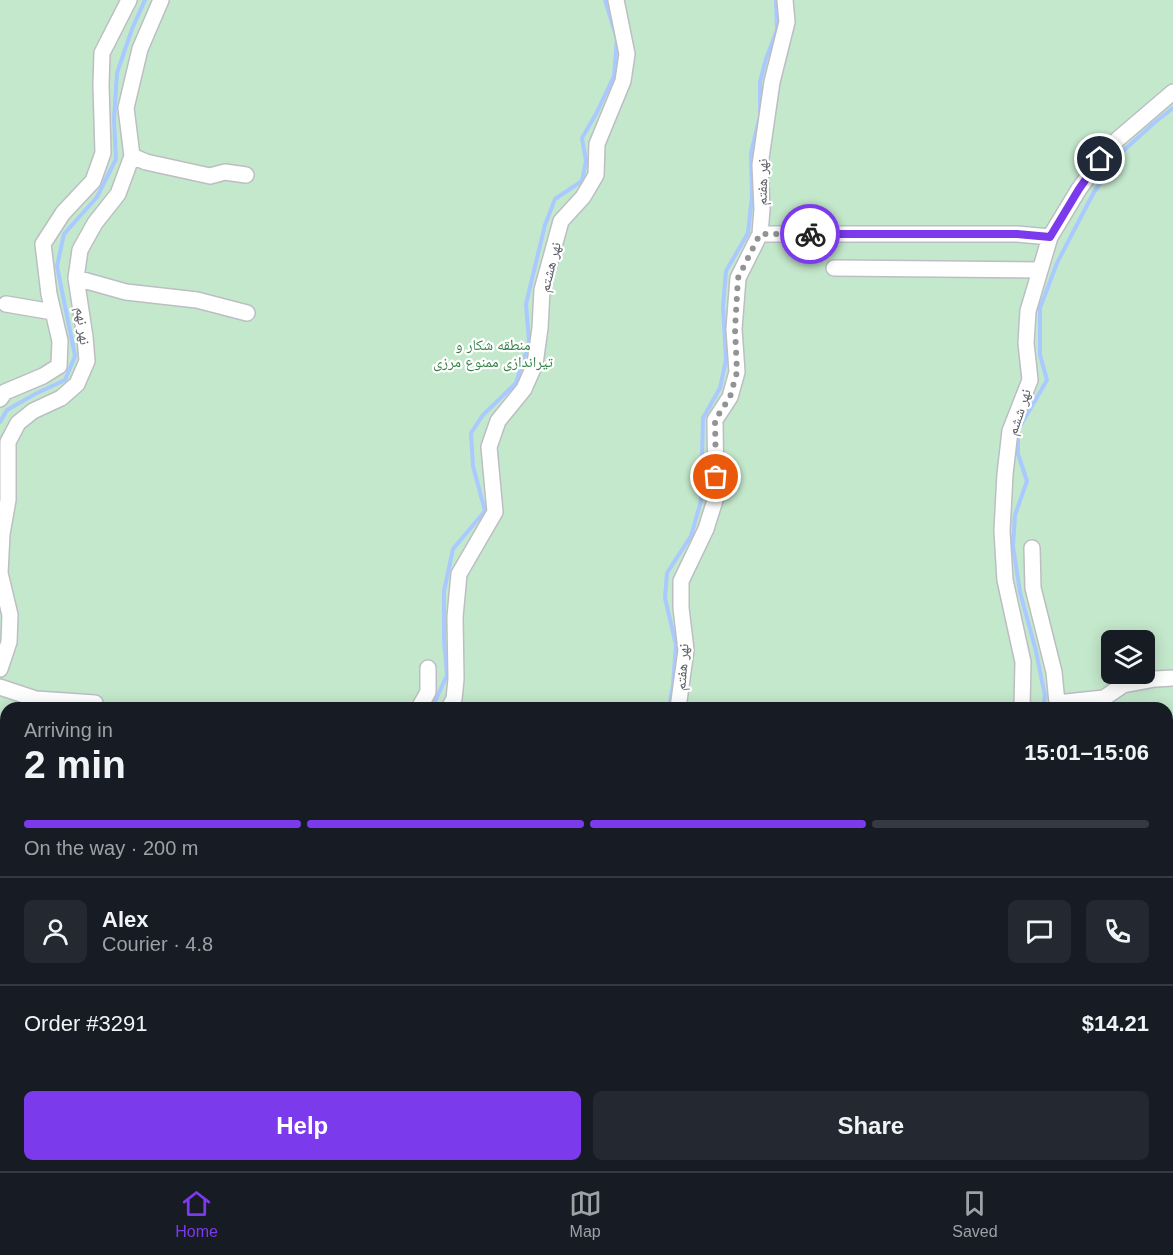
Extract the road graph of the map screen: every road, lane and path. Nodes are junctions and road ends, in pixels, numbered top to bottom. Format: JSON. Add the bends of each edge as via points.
{"nodes":[{"id":1,"x":129,"y":0,"type":"edge"},
{"id":2,"x":161,"y":0,"type":"edge"},
{"id":3,"x":616,"y":0,"type":"edge"},
{"id":4,"x":785,"y":0,"type":"edge"},
{"id":5,"x":1173,"y":92,"type":"edge"},
{"id":6,"x":132,"y":156,"type":"junction"},
{"id":7,"x":246,"y":175,"type":"dead end"},
{"id":8,"x":760,"y":234,"type":"junction"},
{"id":9,"x":1050,"y":237,"type":"junction"},
{"id":10,"x":834,"y":268,"type":"dead end"},
{"id":11,"x":1040,"y":270,"type":"junction"},
{"id":12,"x":76,"y":278,"type":"junction"},
{"id":13,"x":6,"y":304,"type":"dead end"},
{"id":14,"x":53,"y":312,"type":"junction"},
{"id":15,"x":247,"y":313,"type":"dead end"},
{"id":16,"x":0,"y":399,"type":"edge"},
{"id":17,"x":1032,"y":548,"type":"dead end"},
{"id":18,"x":428,"y":668,"type":"dead end"},
{"id":19,"x":0,"y":669,"type":"edge"},
{"id":20,"x":1173,"y":678,"type":"edge"},
{"id":21,"x":0,"y":687,"type":"edge"},
{"id":22,"x":80,"y":702,"type":"edge"},
{"id":23,"x":422,"y":702,"type":"edge"},
{"id":24,"x":452,"y":702,"type":"edge"},
{"id":25,"x":679,"y":702,"type":"edge"},
{"id":26,"x":1022,"y":702,"type":"edge"},
{"id":27,"x":1056,"y":702,"type":"edge"},
{"id":28,"x":1080,"y":702,"type":"edge"}],
"edges":[{"from":1,"to":14,"type":"street","via":[[102,53],[104,153],[93,181],[63,213],[43,244]]},
{"from":2,"to":6,"type":"street","name":"نهر نهم","via":[[140,49],[126,108]]},
{"from":3,"to":24,"type":"street","name":"نهر هشتم","via":[[627,54],[623,81],[597,144],[596,175],[561,221],[542,290],[536,364],[524,389],[498,422],[489,447],[495,512],[459,574]]},
{"from":4,"to":8,"type":"street","name":"نهر هفتم","via":[[787,22],[772,82],[760,165]]},
{"from":5,"to":9,"type":"street","name":"نهر ششم","via":[[1111,144]]},
{"from":6,"to":7,"type":"street","via":[[210,176],[225,172]]},
{"from":6,"to":12,"type":"street","name":"نهر نهم","via":[[118,194],[80,250]]},
{"from":8,"to":9,"type":"street"},
{"from":8,"to":25,"type":"street","name":"نهر هفتم","via":[[738,278],[737,372],[730,397],[715,420],[716,497],[706,529],[681,581],[686,650]]},
{"from":9,"to":11,"type":"street","name":"نهر ششم"},
{"from":10,"to":11,"type":"street"},
{"from":11,"to":26,"type":"street","name":"نهر ششم","via":[[1028,311],[1029,380],[1010,431],[1002,531],[1005,580],[1023,662]]},
{"from":12,"to":15,"type":"street","via":[[126,292],[197,300]]},
{"from":12,"to":19,"type":"street","name":"نهر نهم","via":[[87,361],[77,384],[18,423],[8,442],[8,500],[0,573],[10,615],[9,642]]},
{"from":13,"to":14,"type":"street"},
{"from":14,"to":16,"type":"street","via":[[60,340],[59,366],[5,392]]},
{"from":17,"to":27,"type":"street","via":[[1034,588],[1054,672]]},
{"from":18,"to":23,"type":"street","via":[[428,692]]},
{"from":20,"to":28,"type":"street","via":[[1123,685],[1104,698]]},
{"from":21,"to":22,"type":"street","via":[[36,699]]}]}
